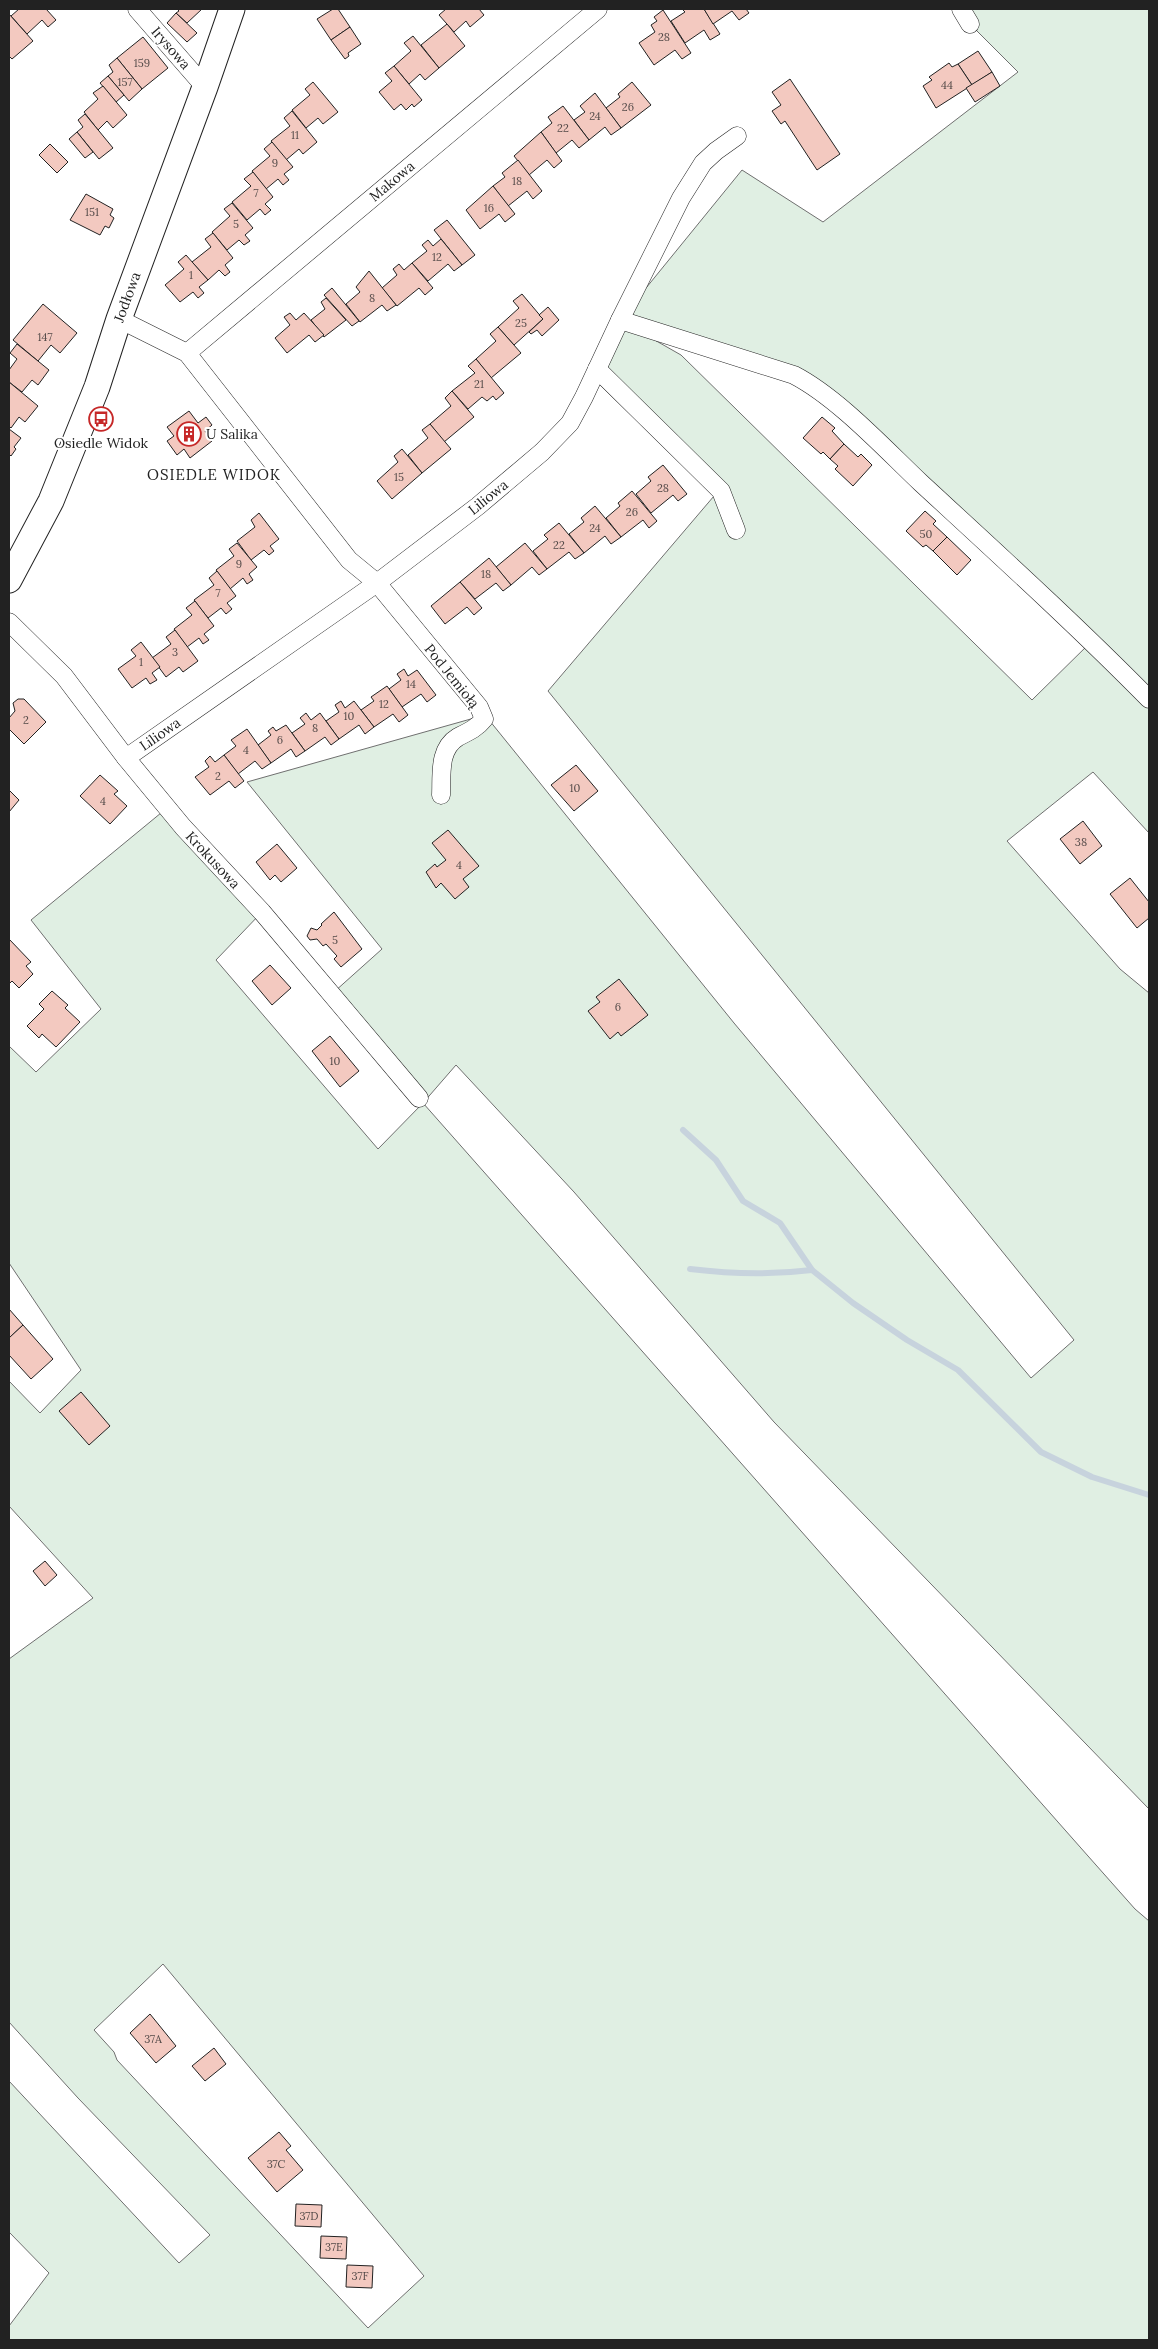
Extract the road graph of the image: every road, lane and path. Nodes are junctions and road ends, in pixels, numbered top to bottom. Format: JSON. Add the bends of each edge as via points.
{"nodes":[{"id":1,"x":137,"y":9,"type":"edge"},
{"id":2,"x":232,"y":9,"type":"edge"},
{"id":3,"x":598,"y":9,"type":"edge"},
{"id":4,"x":960,"y":9,"type":"edge"},
{"id":5,"x":970,"y":24,"type":"dead end"},
{"id":6,"x":206,"y":87,"type":"junction"},
{"id":7,"x":737,"y":136,"type":"dead end"},
{"id":8,"x":119,"y":320,"type":"junction"},
{"id":9,"x":620,"y":320,"type":"junction"},
{"id":10,"x":187,"y":353,"type":"junction"},
{"id":11,"x":597,"y":369,"type":"junction"},
{"id":12,"x":736,"y":530,"type":"dead end"},
{"id":13,"x":9,"y":580,"type":"edge"},
{"id":14,"x":377,"y":583,"type":"junction"},
{"id":15,"x":9,"y":622,"type":"edge"},
{"id":16,"x":1149,"y":699,"type":"edge"},
{"id":17,"x":126,"y":758,"type":"junction"},
{"id":18,"x":441,"y":795,"type":"dead end"},
{"id":19,"x":419,"y":1098,"type":"dead end"}],
"edges":[{"from":1,"to":6,"type":"street","name":"Irysowa"},
{"from":2,"to":6,"type":"street","name":"Jodłowa"},
{"from":3,"to":10,"type":"street","name":"Makowa"},
{"from":4,"to":5,"type":"street"},
{"from":6,"to":8,"type":"street","name":"Jodłowa"},
{"from":7,"to":9,"type":"street","name":"Liliowa","via":[[716,150],[681,198]]},
{"from":8,"to":10,"type":"street"},
{"from":8,"to":13,"type":"street","name":"Jodłowa","via":[[97,387],[51,501]]},
{"from":9,"to":11,"type":"street","name":"Liliowa"},
{"from":9,"to":16,"type":"street","via":[[794,375],[806,382],[850,417],[1092,641]]},
{"from":10,"to":14,"type":"street","via":[[349,560]]},
{"from":11,"to":12,"type":"street","via":[[721,491]]},
{"from":11,"to":14,"type":"street","name":"Liliowa","via":[[570,422],[542,452]]},
{"from":14,"to":17,"type":"street","name":"Liliowa"},
{"from":14,"to":18,"type":"street","name":"Pod Jemiołą","via":[[479,707],[484,719],[479,726],[446,748]]},
{"from":15,"to":17,"type":"street","name":"Krokusowa","via":[[64,676]]},
{"from":17,"to":19,"type":"street","name":"Krokusowa"}]}
